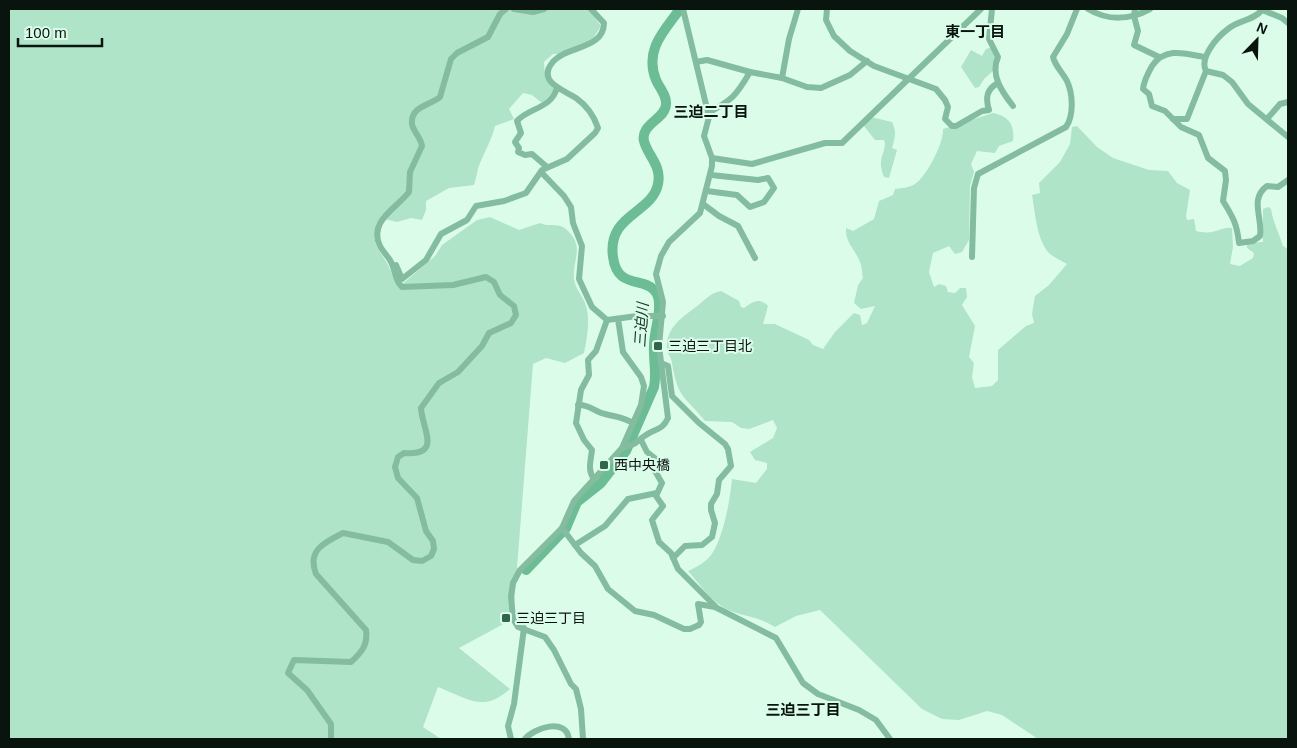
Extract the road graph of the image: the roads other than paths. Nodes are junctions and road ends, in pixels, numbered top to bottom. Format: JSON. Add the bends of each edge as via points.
{"nodes":[{"id":1,"x":506,"y":9,"type":"edge"},
{"id":2,"x":514,"y":9,"type":"edge"},
{"id":3,"x":544,"y":9,"type":"edge"},
{"id":4,"x":591,"y":9,"type":"edge"},
{"id":5,"x":683,"y":9,"type":"edge"},
{"id":6,"x":798,"y":9,"type":"edge"},
{"id":7,"x":827,"y":9,"type":"edge"},
{"id":8,"x":981,"y":9,"type":"edge"},
{"id":9,"x":992,"y":9,"type":"edge"},
{"id":10,"x":1077,"y":9,"type":"edge"},
{"id":11,"x":1088,"y":9,"type":"edge"},
{"id":12,"x":1150,"y":9,"type":"edge"},
{"id":13,"x":1261,"y":9,"type":"edge"},
{"id":14,"x":1134,"y":12,"type":"edge"},
{"id":15,"x":1288,"y":24,"type":"edge"},
{"id":16,"x":1159,"y":57,"type":"junction"},
{"id":17,"x":1204,"y":57,"type":"junction"},
{"id":18,"x":867,"y":61,"type":"junction"},
{"id":19,"x":696,"y":62,"type":"junction"},
{"id":20,"x":1206,"y":71,"type":"junction"},
{"id":21,"x":750,"y":72,"type":"junction"},
{"id":22,"x":782,"y":78,"type":"junction"},
{"id":23,"x":909,"y":78,"type":"junction"},
{"id":24,"x":998,"y":83,"type":"junction"},
{"id":25,"x":557,"y":88,"type":"junction"},
{"id":26,"x":1288,"y":102,"type":"edge"},
{"id":27,"x":1013,"y":106,"type":"dead end"},
{"id":28,"x":708,"y":113,"type":"junction"},
{"id":29,"x":1173,"y":119,"type":"junction"},
{"id":30,"x":1267,"y":119,"type":"junction"},
{"id":31,"x":1288,"y":137,"type":"edge"},
{"id":32,"x":712,"y":158,"type":"junction"},
{"id":33,"x":547,"y":167,"type":"junction"},
{"id":34,"x":541,"y":172,"type":"junction"},
{"id":35,"x":710,"y":175,"type":"junction"},
{"id":36,"x":1288,"y":180,"type":"edge"},
{"id":37,"x":706,"y":191,"type":"junction"},
{"id":38,"x":703,"y":204,"type":"junction"},
{"id":39,"x":972,"y":257,"type":"dead end"},
{"id":40,"x":755,"y":258,"type":"dead end"},
{"id":41,"x":392,"y":263,"type":"junction"},
{"id":42,"x":660,"y":316,"type":"junction"},
{"id":43,"x":618,"y":319,"type":"junction"},
{"id":44,"x":607,"y":320,"type":"junction"},
{"id":45,"x":661,"y":363,"type":"junction"},
{"id":46,"x":578,"y":405,"type":"junction"},
{"id":47,"x":633,"y":423,"type":"junction"},
{"id":48,"x":641,"y":440,"type":"junction"},
{"id":49,"x":628,"y":447,"type":"junction"},
{"id":50,"x":594,"y":479,"type":"junction"},
{"id":51,"x":657,"y":493,"type":"junction"},
{"id":52,"x":563,"y":530,"type":"junction"},
{"id":53,"x":575,"y":545,"type":"junction"},
{"id":54,"x":673,"y":558,"type":"junction"},
{"id":55,"x":716,"y":607,"type":"junction"},
{"id":56,"x":524,"y":628,"type":"junction"},
{"id":57,"x":331,"y":739,"type":"edge"},
{"id":58,"x":511,"y":739,"type":"edge"},
{"id":59,"x":525,"y":739,"type":"edge"},
{"id":60,"x":569,"y":739,"type":"edge"},
{"id":61,"x":583,"y":739,"type":"edge"},
{"id":62,"x":890,"y":739,"type":"edge"}],
"edges":[{"from":1,"to":41,"type":"street","via":[[488,36],[451,59],[440,97],[414,114],[412,124],[422,146],[410,172],[409,192],[385,215],[378,232],[380,247]]},
{"from":2,"to":3,"type":"street","via":[[533,12]]},
{"from":4,"to":25,"type":"street","via":[[604,27],[591,44],[564,54],[552,63],[548,76]]},
{"from":5,"to":19,"type":"street"},
{"from":6,"to":22,"type":"street"},
{"from":7,"to":18,"type":"street","via":[[826,20],[834,36]]},
{"from":8,"to":23,"type":"street"},
{"from":9,"to":24,"type":"street","via":[[989,36],[998,57],[994,66]]},
{"from":10,"to":39,"type":"street","via":[[1053,57],[1069,88],[1070,122],[978,174],[974,188]]},
{"from":11,"to":14,"type":"street","via":[[1106,18]]},
{"from":12,"to":14,"type":"street"},
{"from":13,"to":15,"type":"street"},
{"from":13,"to":17,"type":"street","via":[[1254,18],[1227,29]]},
{"from":14,"to":16,"type":"street","via":[[1138,31],[1134,45]]},
{"from":16,"to":17,"type":"street","via":[[1184,53]]},
{"from":16,"to":29,"type":"street","via":[[1148,73],[1143,89],[1149,94],[1152,106],[1165,111]]},
{"from":17,"to":20,"type":"street"},
{"from":18,"to":22,"type":"street","via":[[850,76],[821,88],[806,87]]},
{"from":18,"to":23,"type":"street"},
{"from":19,"to":21,"type":"street","via":[[707,60]]},
{"from":19,"to":28,"type":"street"},
{"from":20,"to":29,"type":"street","via":[[1187,119]]},
{"from":20,"to":30,"type":"street","via":[[1223,75],[1232,82],[1248,104]]},
{"from":21,"to":22,"type":"street"},
{"from":21,"to":28,"type":"street","via":[[742,88],[728,102]]},
{"from":23,"to":24,"type":"street","via":[[940,92],[948,107],[945,119],[952,126],[989,110],[987,95],[989,89]]},
{"from":23,"to":32,"type":"street","via":[[842,143],[825,144],[752,164]]},
{"from":24,"to":27,"type":"street"},
{"from":25,"to":33,"type":"street","via":[[553,97],[538,110],[517,121],[520,133],[515,142],[518,152],[532,154]]},
{"from":25,"to":33,"type":"street","via":[[576,98],[590,112],[598,128],[568,158]]},
{"from":26,"to":30,"type":"street","via":[[1280,104]]},
{"from":28,"to":32,"type":"street","via":[[704,140]]},
{"from":29,"to":36,"type":"street","via":[[1181,127],[1199,135],[1208,158],[1225,171],[1223,201],[1236,224],[1239,244],[1260,236],[1257,201],[1262,190],[1267,186],[1278,187]]},
{"from":30,"to":31,"type":"street"},
{"from":32,"to":35,"type":"street"},
{"from":33,"to":34,"type":"street"},
{"from":34,"to":41,"type":"street","via":[[531,188],[518,197],[476,206],[467,220],[441,234],[426,260],[402,279]]},
{"from":34,"to":44,"type":"street","via":[[570,207],[582,246],[579,279],[592,307]]},
{"from":35,"to":37,"type":"street"},
{"from":35,"to":37,"type":"street","via":[[758,180],[768,178],[774,188],[764,202],[750,207],[737,195]]},
{"from":37,"to":38,"type":"street"},
{"from":38,"to":40,"type":"street","via":[[738,226]]},
{"from":38,"to":42,"type":"street","via":[[700,214],[669,242],[660,259],[656,279],[663,302]]},
{"from":41,"to":57,"type":"street","via":[[396,280],[406,288],[453,285],[483,276],[490,278],[498,293],[514,306],[516,313],[510,323],[489,333],[482,346],[458,372],[439,383],[428,396],[421,408],[429,440],[426,448],[416,454],[404,452],[398,457],[395,467],[398,478],[417,498],[426,531],[433,541],[431,556],[422,561],[413,560],[388,542],[343,533],[313,555],[316,574],[366,630],[367,640],[362,652],[350,662],[305,659],[294,660],[290,665],[288,672],[307,690],[332,724]]},
{"from":42,"to":43,"type":"street"},
{"from":42,"to":45,"type":"street"},
{"from":43,"to":44,"type":"street"},
{"from":43,"to":47,"type":"street","via":[[623,352],[644,386],[641,405]]},
{"from":44,"to":46,"type":"street","via":[[596,351],[588,360],[588,378]]},
{"from":45,"to":48,"type":"street","via":[[668,418],[660,430]]},
{"from":45,"to":54,"type":"street","via":[[668,366],[672,396],[725,444],[731,466],[719,480],[710,510],[715,523],[712,536],[702,545],[685,546]]},
{"from":46,"to":47,"type":"street","via":[[587,404],[606,415],[615,415]]},
{"from":46,"to":50,"type":"street","via":[[576,423],[592,450],[590,466]]},
{"from":47,"to":49,"type":"street"},
{"from":48,"to":49,"type":"street"},
{"from":48,"to":51,"type":"street","via":[[647,452],[656,459],[655,471],[662,483]]},
{"from":49,"to":50,"type":"street"},
{"from":50,"to":52,"type":"street","via":[[574,501]]},
{"from":51,"to":53,"type":"street","via":[[628,499],[605,526]]},
{"from":51,"to":54,"type":"street","via":[[656,499],[663,509],[654,515],[652,524],[660,542]]},
{"from":52,"to":53,"type":"street"},
{"from":52,"to":56,"type":"street","via":[[520,570],[513,583],[513,619],[518,627]]},
{"from":53,"to":55,"type":"street","via":[[595,566],[608,589],[635,611],[690,629],[701,622],[698,604]]},
{"from":54,"to":55,"type":"street","via":[[678,569]]},
{"from":55,"to":62,"type":"street","via":[[776,638],[803,683],[818,694],[876,720]]},
{"from":56,"to":58,"type":"street","via":[[508,726]]},
{"from":56,"to":61,"type":"street","via":[[545,637],[576,689]]},
{"from":59,"to":60,"type":"street","via":[[531,732],[557,726],[568,734]]}]}
